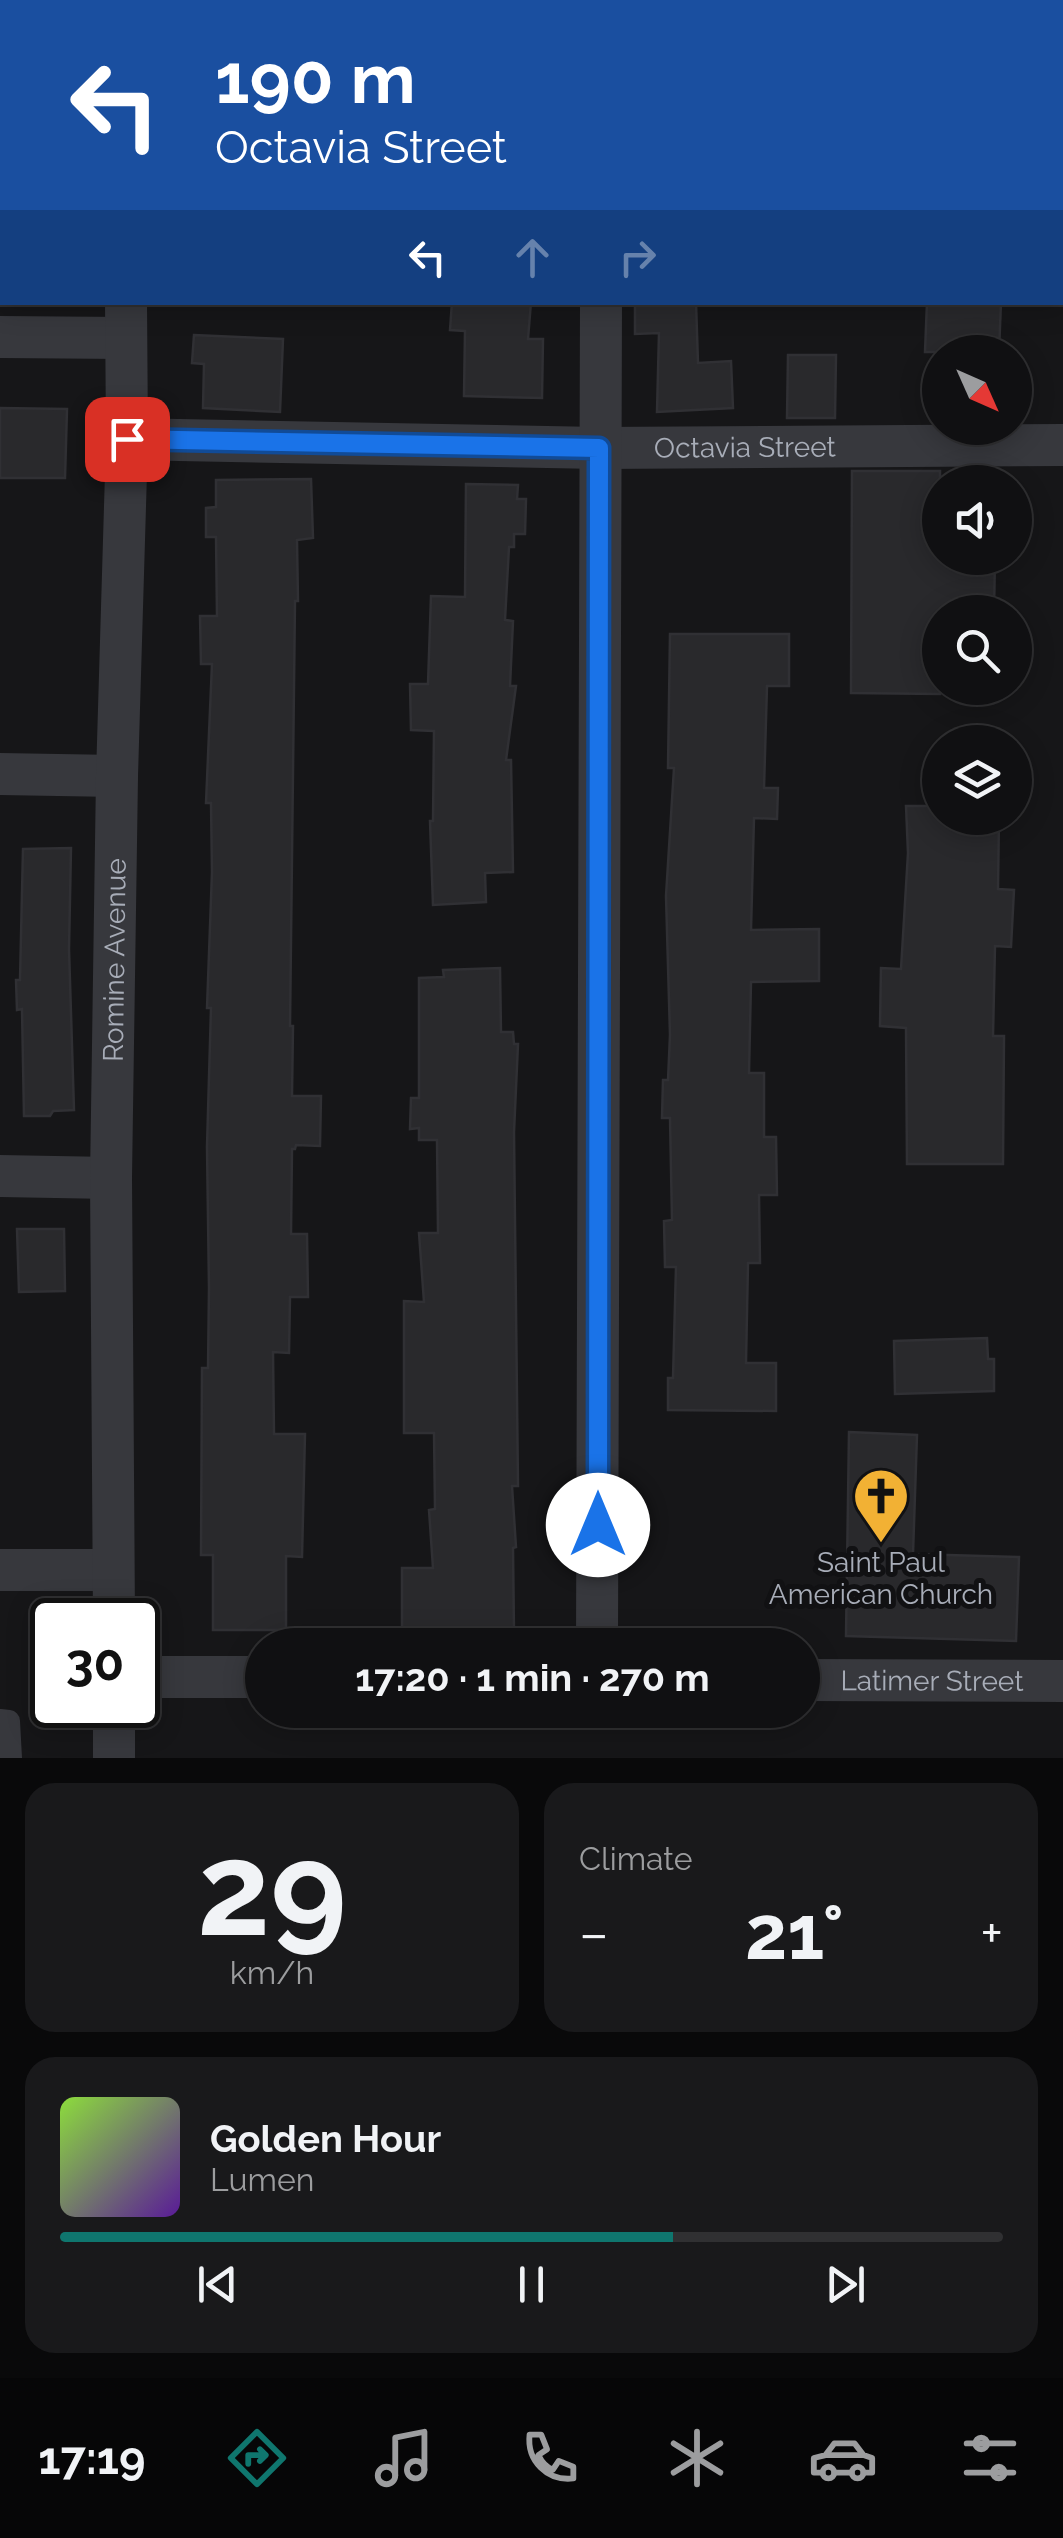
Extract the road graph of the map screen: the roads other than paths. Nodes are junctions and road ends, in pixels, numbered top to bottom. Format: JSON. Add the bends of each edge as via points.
{"nodes":[{"id":1,"x":601,"y":305,"type":"edge"},
{"id":2,"x":126,"y":320,"type":"edge"},
{"id":3,"x":0,"y":337,"type":"edge"},
{"id":4,"x":127,"y":439,"type":"junction"},
{"id":5,"x":1063,"y":445,"type":"edge"},
{"id":6,"x":599,"y":448,"type":"junction"},
{"id":7,"x":0,"y":774,"type":"edge"},
{"id":8,"x":117,"y":776,"type":"junction"},
{"id":9,"x":0,"y":1176,"type":"edge"},
{"id":10,"x":111,"y":1178,"type":"junction"},
{"id":11,"x":0,"y":1570,"type":"edge"},
{"id":12,"x":113,"y":1570,"type":"junction"},
{"id":13,"x":114,"y":1598,"type":"edge"},
{"id":14,"x":597,"y":1628,"type":"edge"},
{"id":15,"x":160,"y":1676,"type":"edge"},
{"id":16,"x":245,"y":1677,"type":"edge"},
{"id":17,"x":820,"y":1680,"type":"edge"},
{"id":18,"x":1063,"y":1682,"type":"edge"},
{"id":19,"x":0,"y":1720,"type":"edge"},
{"id":20,"x":114,"y":1728,"type":"edge"},
{"id":21,"x":11,"y":1758,"type":"edge"},
{"id":22,"x":114,"y":1758,"type":"edge"}],
"edges":[{"from":1,"to":6,"type":"street"},
{"from":2,"to":3,"type":"street"},
{"from":2,"to":4,"type":"street","name":"Romine Avenue"},
{"from":4,"to":6,"type":"street","name":"Octavia Street"},
{"from":4,"to":8,"type":"street","name":"Romine Avenue"},
{"from":5,"to":6,"type":"street","name":"Octavia Street"},
{"from":6,"to":14,"type":"street"},
{"from":7,"to":8,"type":"street"},
{"from":8,"to":10,"type":"street","name":"Romine Avenue"},
{"from":9,"to":10,"type":"street"},
{"from":10,"to":12,"type":"street","name":"Romine Avenue"},
{"from":11,"to":12,"type":"street"},
{"from":12,"to":13,"type":"street","name":"Romine Avenue"},
{"from":15,"to":16,"type":"street"},
{"from":17,"to":18,"type":"street","name":"Latimer Street"},
{"from":19,"to":21,"type":"lane","via":[[10,1720]]},
{"from":20,"to":22,"type":"street"}]}
